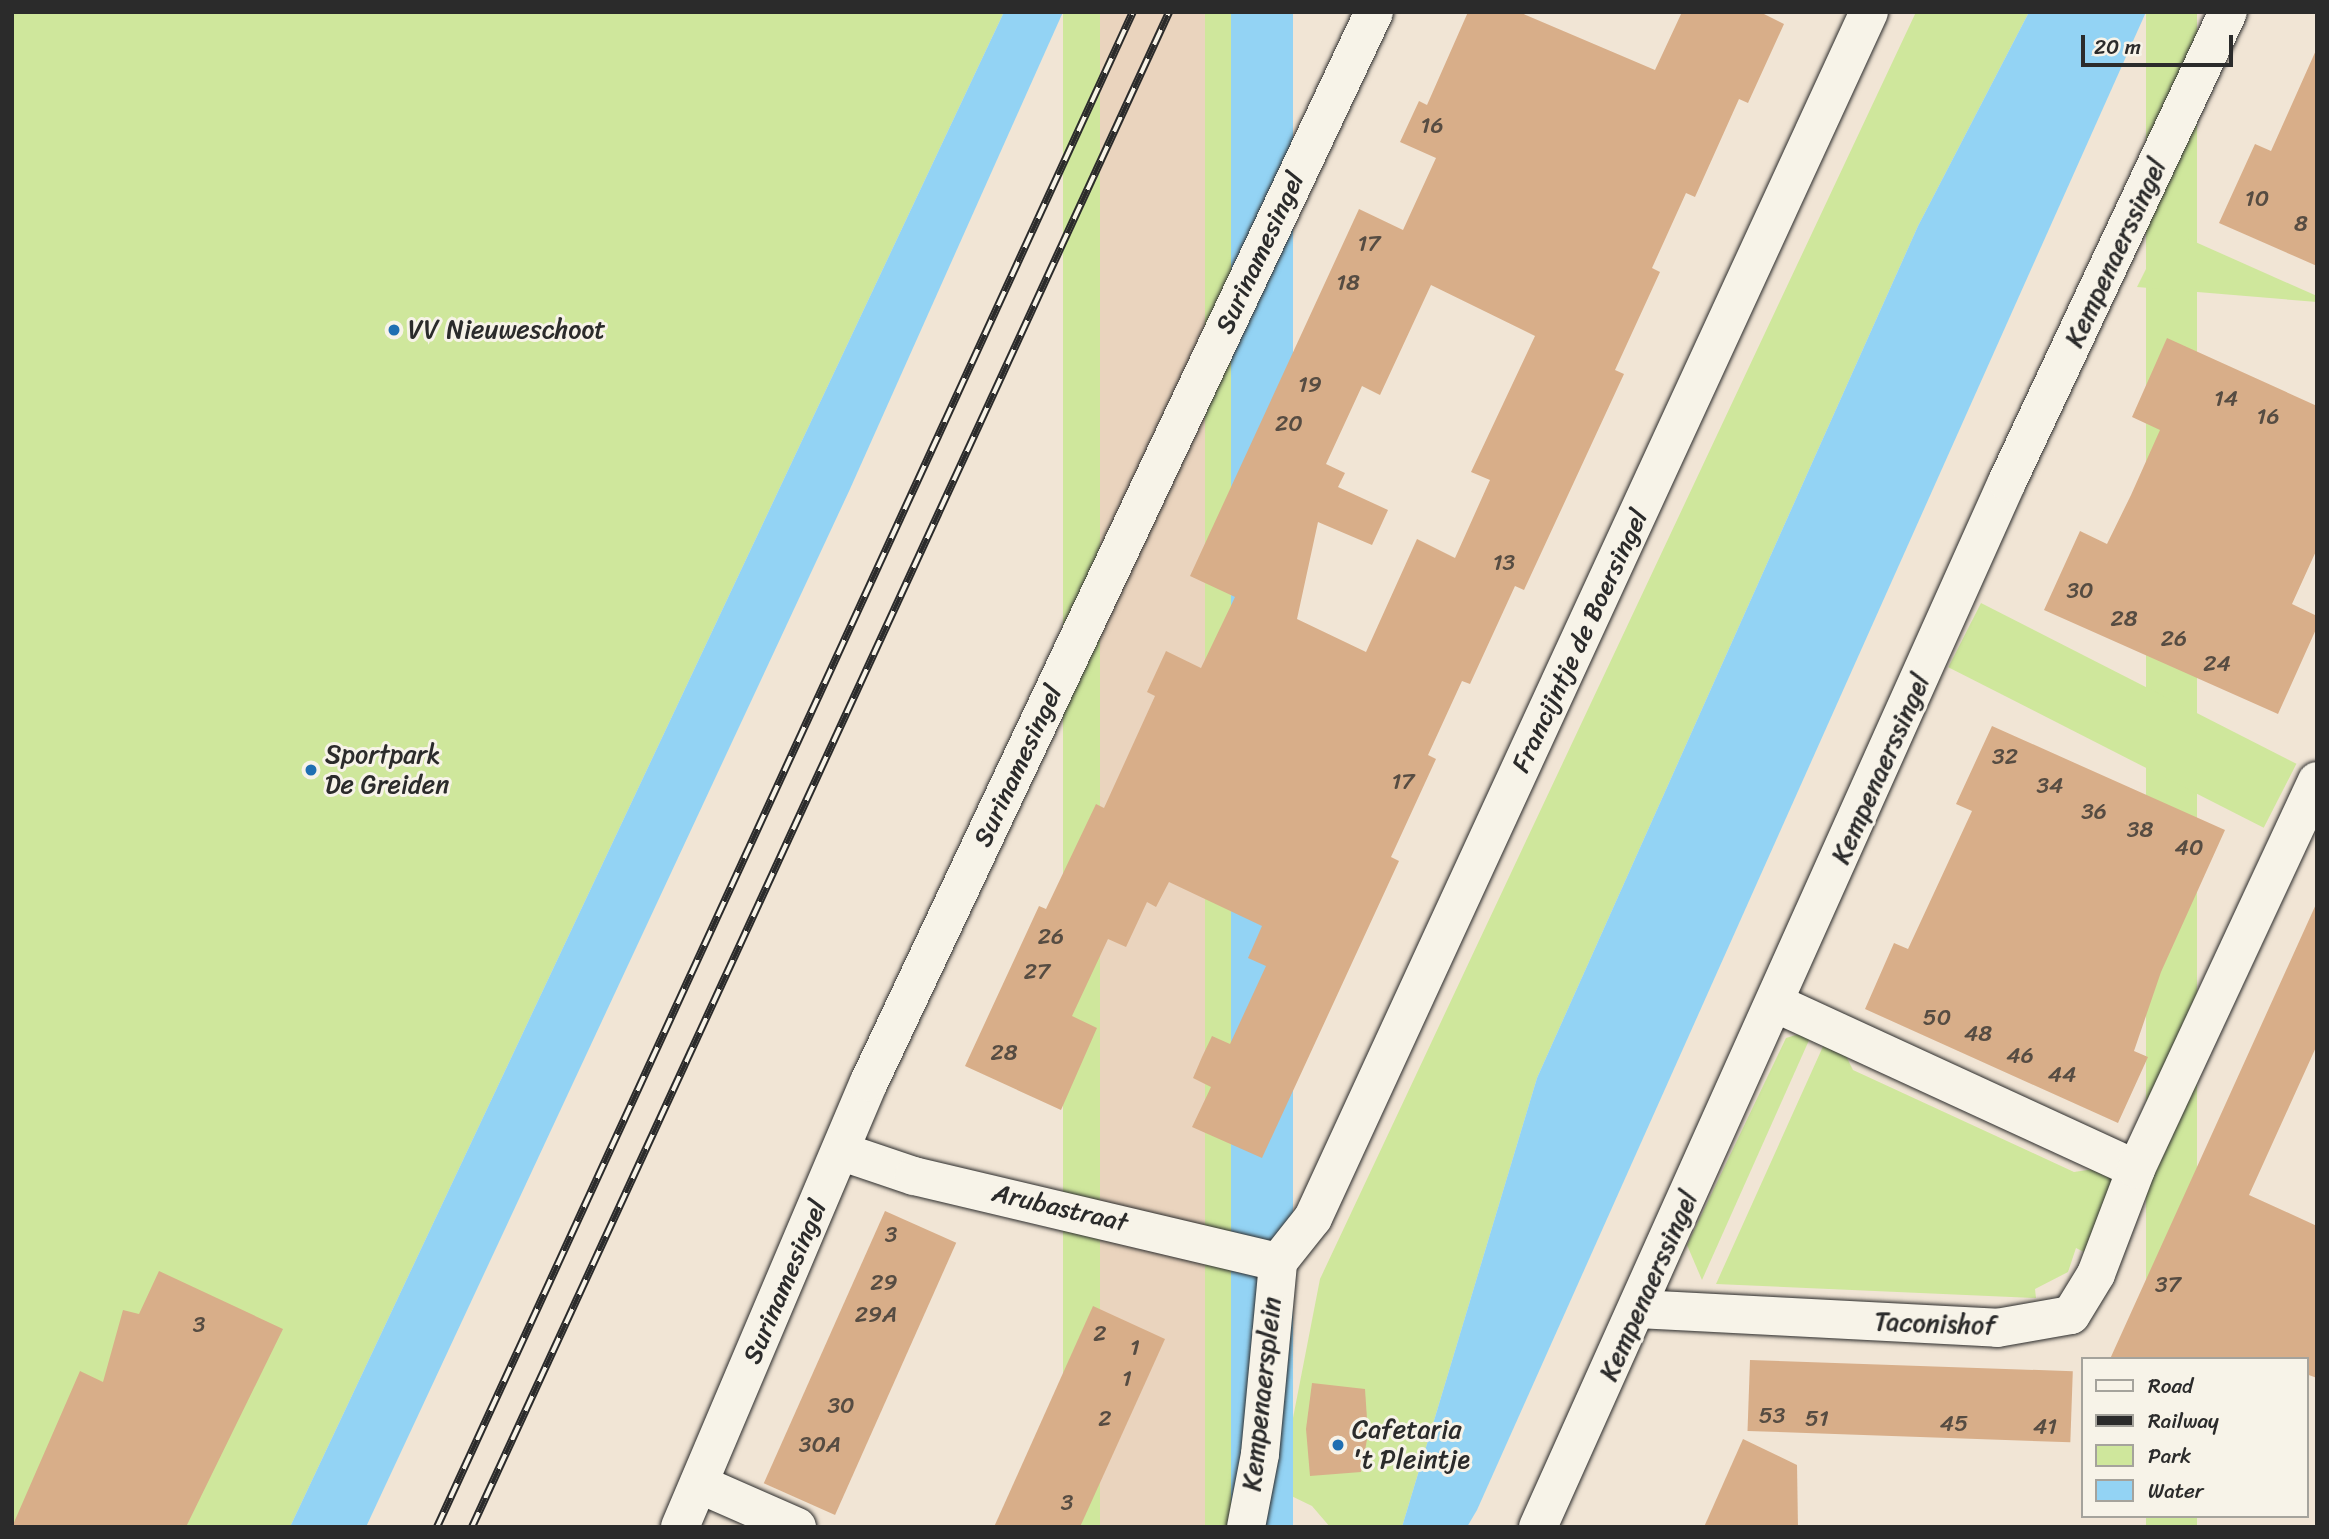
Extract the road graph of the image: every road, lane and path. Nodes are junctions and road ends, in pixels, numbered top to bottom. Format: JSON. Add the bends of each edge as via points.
{"nodes":[{"id":1,"x":1374,"y":12,"type":"edge"},
{"id":2,"x":1869,"y":12,"type":"edge"},
{"id":3,"x":2228,"y":12,"type":"edge"},
{"id":4,"x":2317,"y":781,"type":"edge"},
{"id":5,"x":1777,"y":1004,"type":"junction"},
{"id":6,"x":843,"y":1152,"type":"junction"},
{"id":7,"x":2136,"y":1169,"type":"junction"},
{"id":8,"x":1278,"y":1262,"type":"junction"},
{"id":9,"x":1638,"y":1309,"type":"junction"},
{"id":10,"x":699,"y":1485,"type":"junction"},
{"id":11,"x":680,"y":1527,"type":"edge"},
{"id":12,"x":797,"y":1527,"type":"edge"},
{"id":13,"x":1246,"y":1527,"type":"edge"},
{"id":14,"x":1538,"y":1527,"type":"edge"}],
"edges":[{"from":1,"to":6,"type":"street","name":"Surinamesingel","via":[[869,1082]]},
{"from":2,"to":8,"type":"street","name":"Francijntje de Boersingel","via":[[1313,1218]]},
{"from":3,"to":5,"type":"street","name":"Kempenaerssingel","via":[[2007,482]]},
{"from":4,"to":7,"type":"street","name":"Taconishof"},
{"from":5,"to":7,"type":"street"},
{"from":5,"to":9,"type":"street","name":"Kempenaerssingel"},
{"from":6,"to":8,"type":"street","name":"Arubastraat","via":[[914,1176]]},
{"from":6,"to":10,"type":"street","name":"Surinamesingel"},
{"from":7,"to":9,"type":"street","name":"Taconishof","via":[[2096,1274],[2071,1315],[2044,1324],[1997,1328]]},
{"from":8,"to":13,"type":"street","name":"Kempenaersplein","via":[[1260,1454]]},
{"from":9,"to":14,"type":"street","name":"Kempenaerssingel"},
{"from":10,"to":11,"type":"street","name":"Surinamesingel"},
{"from":10,"to":12,"type":"street"}]}
